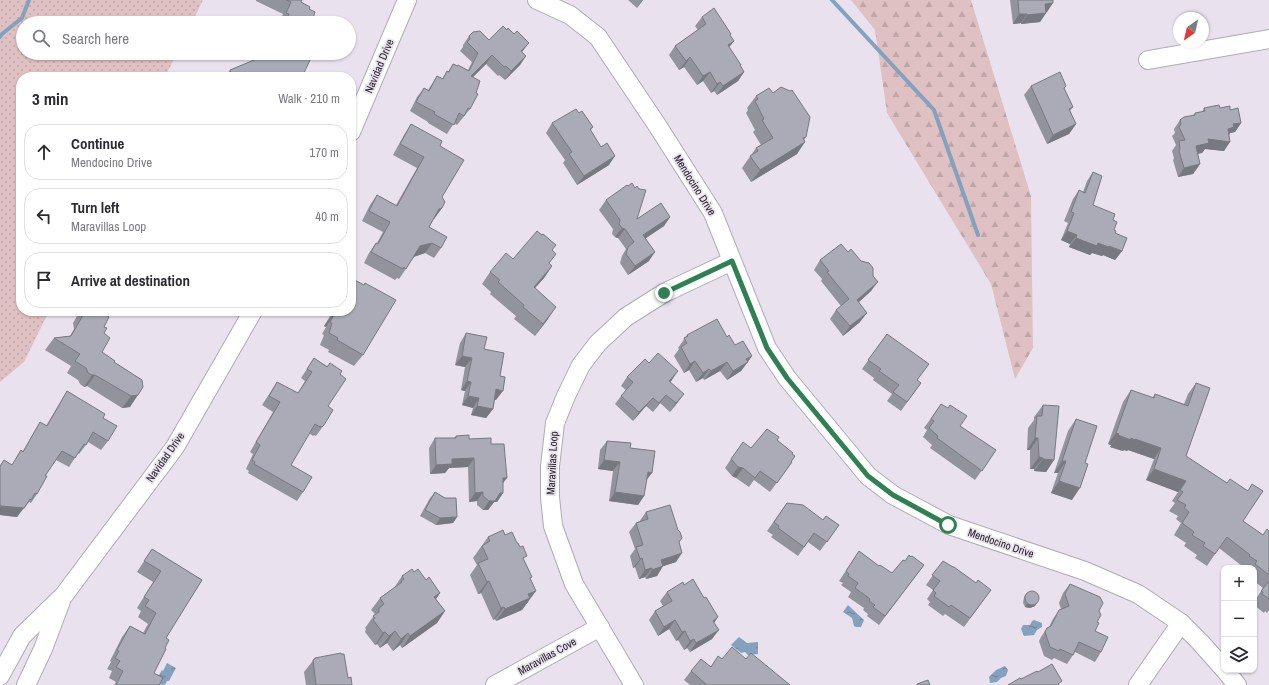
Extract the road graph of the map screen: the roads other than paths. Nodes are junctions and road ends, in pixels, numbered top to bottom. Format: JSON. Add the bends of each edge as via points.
{"nodes":[{"id":1,"x":407,"y":0,"type":"edge"},
{"id":2,"x":537,"y":0,"type":"edge"},
{"id":3,"x":1269,"y":38,"type":"edge"},
{"id":4,"x":1148,"y":60,"type":"dead end"},
{"id":5,"x":356,"y":120,"type":"edge"},
{"id":6,"x":732,"y":261,"type":"junction"},
{"id":7,"x":250,"y":316,"type":"edge"},
{"id":8,"x":64,"y":595,"type":"junction"},
{"id":9,"x":1181,"y":623,"type":"junction"},
{"id":10,"x":600,"y":627,"type":"junction"},
{"id":11,"x":1221,"y":666,"type":"edge"},
{"id":12,"x":1227,"y":673,"type":"edge"},
{"id":13,"x":0,"y":676,"type":"edge"},
{"id":14,"x":26,"y":685,"type":"edge"},
{"id":15,"x":495,"y":685,"type":"edge"},
{"id":16,"x":634,"y":685,"type":"edge"},
{"id":17,"x":1138,"y":685,"type":"edge"},
{"id":18,"x":1237,"y":685,"type":"edge"}],
"edges":[{"from":1,"to":5,"type":"street","name":"Navidad Drive"},
{"from":2,"to":6,"type":"street","name":"Mendocino Drive","via":[[570,15],[598,37],[713,213]]},
{"from":3,"to":4,"type":"street"},
{"from":6,"to":9,"type":"street","name":"Mendocino Drive","via":[[767,348],[787,378],[868,476],[893,495],[948,525],[1084,571],[1138,594]]},
{"from":6,"to":10,"type":"street","name":"Maravillas Loop","via":[[664,293],[620,322],[598,343],[581,365],[555,423],[550,466],[553,526],[574,584]]},
{"from":7,"to":8,"type":"street","name":"Navidad Drive","via":[[174,446]]},
{"from":8,"to":13,"type":"street","name":"Navidad Drive","via":[[22,636]]},
{"from":8,"to":14,"type":"street","name":"Navidad Drive"},
{"from":9,"to":11,"type":"street","name":"Mendocino Drive"},
{"from":9,"to":17,"type":"street"},
{"from":10,"to":15,"type":"street","name":"Maravillas Cove"},
{"from":10,"to":16,"type":"street","name":"Maravillas Loop"},
{"from":12,"to":18,"type":"street","name":"Mendocino Drive"}]}
